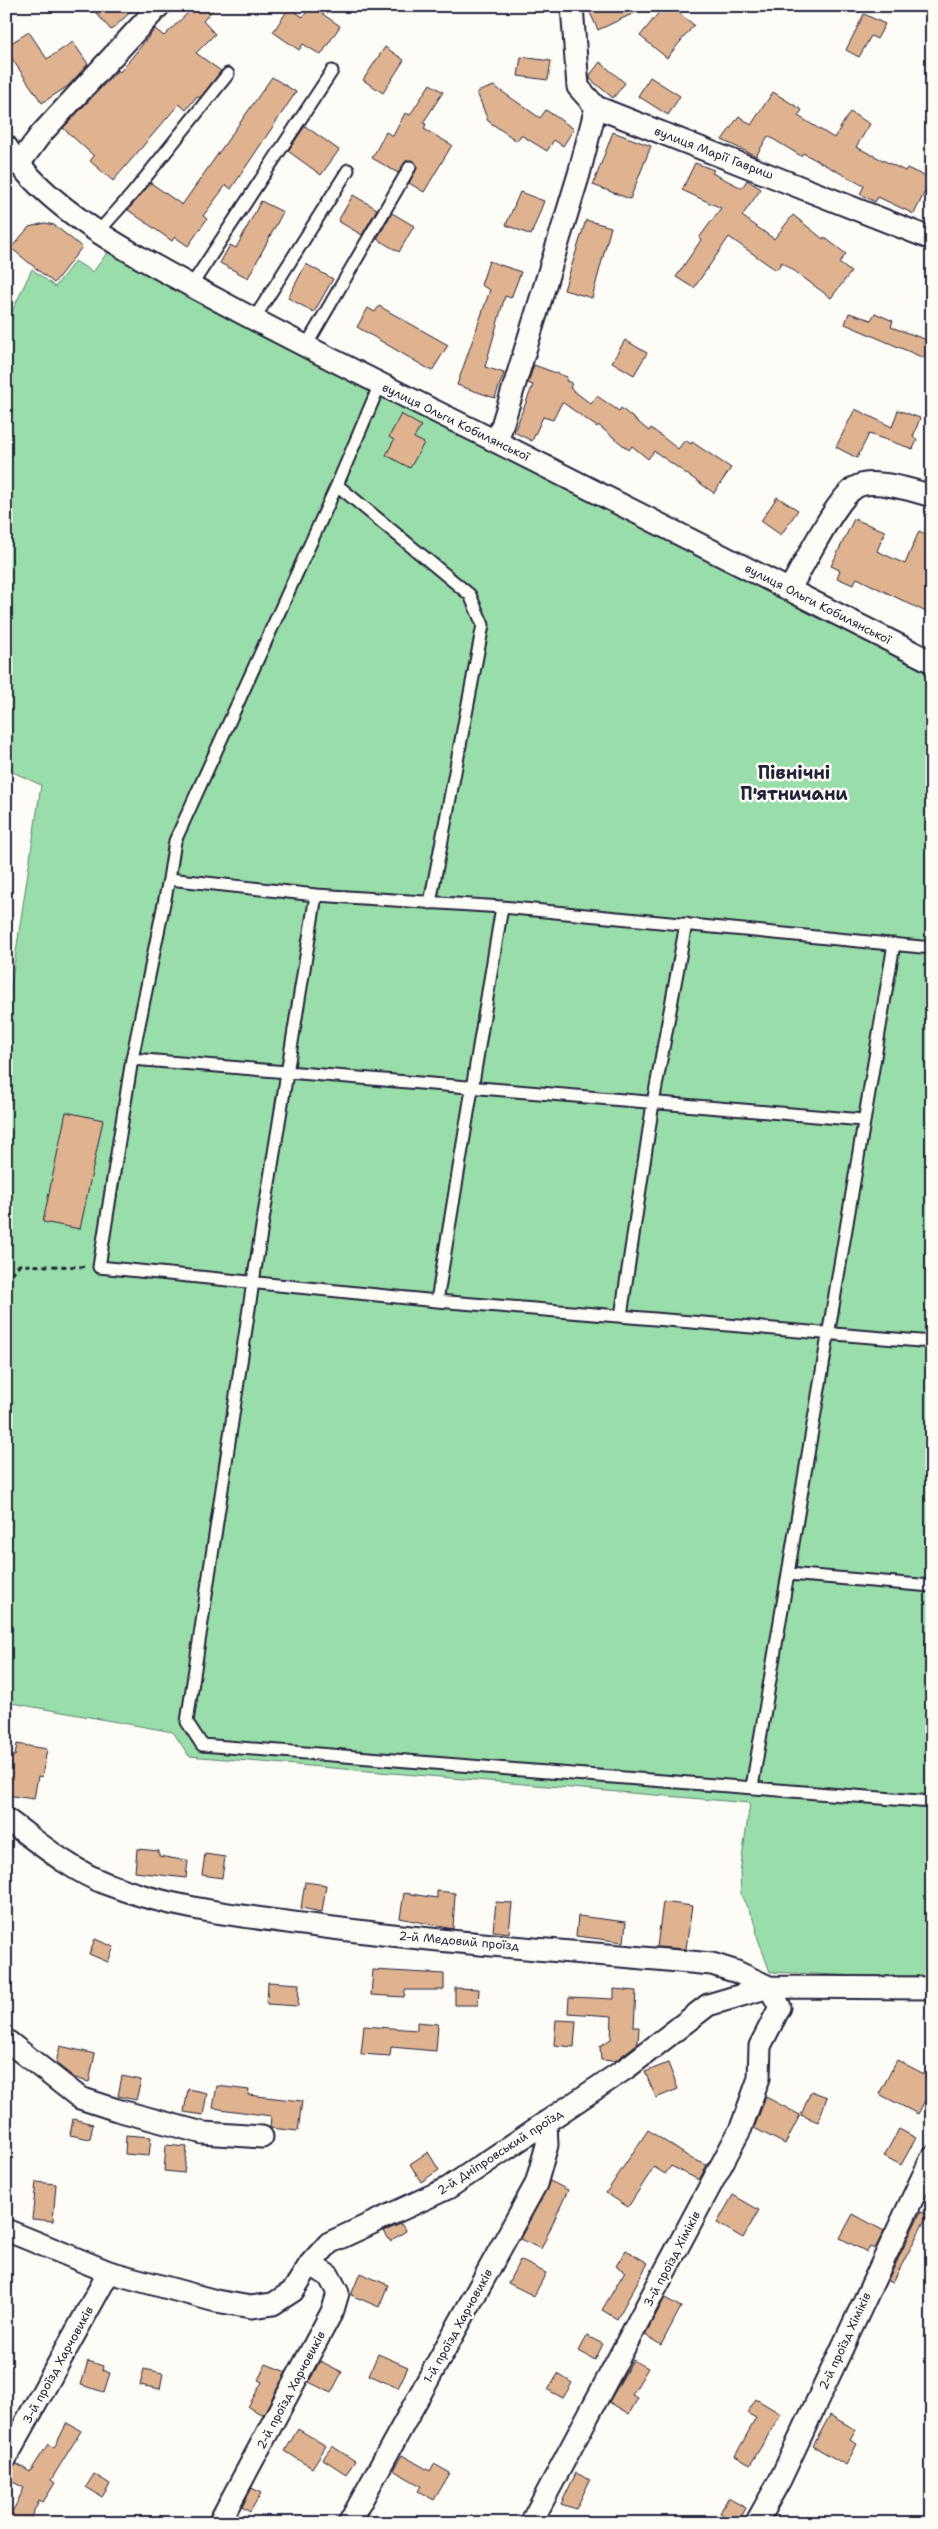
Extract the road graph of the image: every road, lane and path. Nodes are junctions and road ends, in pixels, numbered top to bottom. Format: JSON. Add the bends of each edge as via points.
{"nodes":[{"id":1,"x":159,"y":6,"type":"edge"},
{"id":2,"x":572,"y":6,"type":"edge"},
{"id":3,"x":332,"y":71,"type":"dead end"},
{"id":4,"x":228,"y":74,"type":"dead end"},
{"id":5,"x":596,"y":107,"type":"junction"},
{"id":6,"x":6,"y":146,"type":"edge"},
{"id":7,"x":18,"y":165,"type":"junction"},
{"id":8,"x":410,"y":168,"type":"dead end"},
{"id":9,"x":348,"y":170,"type":"dead end"},
{"id":10,"x":98,"y":232,"type":"junction"},
{"id":11,"x":932,"y":239,"type":"edge"},
{"id":12,"x":191,"y":286,"type":"junction"},
{"id":13,"x":254,"y":319,"type":"junction"},
{"id":14,"x":306,"y":346,"type":"junction"},
{"id":15,"x":380,"y":384,"type":"junction"},
{"id":16,"x":497,"y":442,"type":"junction"},
{"id":17,"x":337,"y":485,"type":"junction"},
{"id":18,"x":932,"y":496,"type":"edge"},
{"id":19,"x":790,"y":590,"type":"junction"},
{"id":20,"x":932,"y":662,"type":"edge"},
{"id":21,"x":169,"y":879,"type":"junction"},
{"id":22,"x":316,"y":895,"type":"junction"},
{"id":23,"x":430,"y":903,"type":"junction"},
{"id":24,"x":502,"y":908,"type":"junction"},
{"id":25,"x":686,"y":924,"type":"junction"},
{"id":26,"x":894,"y":944,"type":"junction"},
{"id":27,"x":932,"y":948,"type":"edge"},
{"id":28,"x":132,"y":1059,"type":"junction"},
{"id":29,"x":287,"y":1072,"type":"junction"},
{"id":30,"x":472,"y":1087,"type":"junction"},
{"id":31,"x":653,"y":1103,"type":"junction"},
{"id":32,"x":863,"y":1120,"type":"junction"},
{"id":33,"x":99,"y":1267,"type":"junction"},
{"id":34,"x":6,"y":1281,"type":"edge"},
{"id":35,"x":253,"y":1282,"type":"junction"},
{"id":36,"x":437,"y":1301,"type":"junction"},
{"id":37,"x":621,"y":1316,"type":"junction"},
{"id":38,"x":828,"y":1334,"type":"junction"},
{"id":39,"x":932,"y":1342,"type":"edge"},
{"id":40,"x":788,"y":1574,"type":"junction"},
{"id":41,"x":932,"y":1586,"type":"edge"},
{"id":42,"x":752,"y":1787,"type":"junction"},
{"id":43,"x":932,"y":1802,"type":"edge"},
{"id":44,"x":6,"y":1819,"type":"edge"},
{"id":45,"x":769,"y":1987,"type":"junction"},
{"id":46,"x":932,"y":1988,"type":"edge"},
{"id":47,"x":6,"y":2040,"type":"edge"},
{"id":48,"x":546,"y":2122,"type":"junction"},
{"id":49,"x":262,"y":2137,"type":"dead end"},
{"id":50,"x":932,"y":2157,"type":"edge"},
{"id":51,"x":6,"y":2230,"type":"edge"},
{"id":52,"x":310,"y":2264,"type":"junction"},
{"id":53,"x":109,"y":2272,"type":"junction"},
{"id":54,"x":6,"y":2458,"type":"edge"},
{"id":55,"x":219,"y":2523,"type":"edge"},
{"id":56,"x":349,"y":2523,"type":"edge"},
{"id":57,"x":532,"y":2523,"type":"edge"},
{"id":58,"x":756,"y":2523,"type":"edge"}],
"edges":[{"from":1,"to":7,"type":"street","via":[[41,134]]},
{"from":2,"to":5,"type":"street","name":"вулиця Марії Гавриш","via":[[578,86]]},
{"from":3,"to":12,"type":"lane"},
{"from":4,"to":10,"type":"lane"},
{"from":5,"to":11,"type":"street","name":"вулиця Марії Гавриш"},
{"from":5,"to":16,"type":"street","via":[[579,174]]},
{"from":6,"to":7,"type":"street","name":"вулиця Ольги Кобилянської"},
{"from":7,"to":10,"type":"street","name":"вулиця Ольги Кобилянської"},
{"from":8,"to":14,"type":"lane"},
{"from":9,"to":13,"type":"lane"},
{"from":10,"to":12,"type":"street","name":"вулиця Ольги Кобилянської"},
{"from":12,"to":13,"type":"street","name":"вулиця Ольги Кобилянської"},
{"from":13,"to":14,"type":"street","name":"вулиця Ольги Кобилянської"},
{"from":14,"to":15,"type":"street","name":"вулиця Ольги Кобилянської"},
{"from":15,"to":16,"type":"street","name":"вулиця Ольги Кобилянської"},
{"from":15,"to":17,"type":"lane"},
{"from":16,"to":19,"type":"street","name":"вулиця Ольги Кобилянської"},
{"from":17,"to":21,"type":"lane","via":[[175,840]]},
{"from":17,"to":23,"type":"lane","via":[[470,595],[483,625]]},
{"from":18,"to":19,"type":"street","via":[[879,484],[857,486],[842,500]]},
{"from":19,"to":20,"type":"street","name":"вулиця Ольги Кобилянської"},
{"from":21,"to":22,"type":"lane"},
{"from":21,"to":28,"type":"lane"},
{"from":22,"to":23,"type":"lane"},
{"from":22,"to":29,"type":"lane"},
{"from":23,"to":24,"type":"lane"},
{"from":24,"to":25,"type":"lane"},
{"from":24,"to":30,"type":"lane"},
{"from":25,"to":26,"type":"lane"},
{"from":25,"to":31,"type":"lane"},
{"from":26,"to":27,"type":"lane"},
{"from":26,"to":32,"type":"lane"},
{"from":28,"to":29,"type":"lane"},
{"from":28,"to":33,"type":"lane"},
{"from":29,"to":30,"type":"lane"},
{"from":29,"to":35,"type":"lane"},
{"from":30,"to":31,"type":"lane"},
{"from":30,"to":36,"type":"lane"},
{"from":31,"to":32,"type":"lane"},
{"from":31,"to":37,"type":"lane"},
{"from":32,"to":38,"type":"lane"},
{"from":33,"to":34,"type":"path","via":[[19,1265]]},
{"from":33,"to":35,"type":"lane"},
{"from":35,"to":36,"type":"lane"},
{"from":35,"to":42,"type":"lane","via":[[187,1722],[202,1745]]},
{"from":36,"to":37,"type":"lane"},
{"from":37,"to":38,"type":"lane"},
{"from":38,"to":39,"type":"lane"},
{"from":38,"to":40,"type":"lane"},
{"from":40,"to":41,"type":"lane"},
{"from":40,"to":42,"type":"lane"},
{"from":42,"to":43,"type":"lane"},
{"from":44,"to":45,"type":"street","name":"2-й Медовий проїзд","via":[[63,1860],[97,1879],[150,1898],[221,1913],[377,1934],[712,1964]]},
{"from":45,"to":46,"type":"street","name":"2-й Медовий проїзд"},
{"from":45,"to":48,"type":"street","name":"2-й Дніпровський проїзд","via":[[708,2005],[628,2067]]},
{"from":45,"to":57,"type":"street","name":"3-й проїзд Хіміків","via":[[780,2007],[760,2046],[759,2078],[741,2128]]},
{"from":47,"to":49,"type":"street","via":[[80,2098],[204,2133]]},
{"from":48,"to":52,"type":"street","name":"2-й Дніпровський проїзд","via":[[448,2188],[328,2243]]},
{"from":48,"to":56,"type":"street","name":"1-й проїзд Харчовиків","via":[[548,2146],[536,2184]]},
{"from":50,"to":58,"type":"street","name":"2-й проїзд Хіміків","via":[[780,2480]]},
{"from":51,"to":53,"type":"street","name":"2-й Дніпровський проїзд"},
{"from":52,"to":53,"type":"street","name":"2-й Дніпровський проїзд","via":[[293,2291],[273,2304],[250,2307]]},
{"from":52,"to":55,"type":"street","name":"2-й проїзд Харчовиків","via":[[329,2276],[338,2293],[333,2310]]},
{"from":53,"to":54,"type":"street","name":"3-й проїзд Харчовиків"}]}
